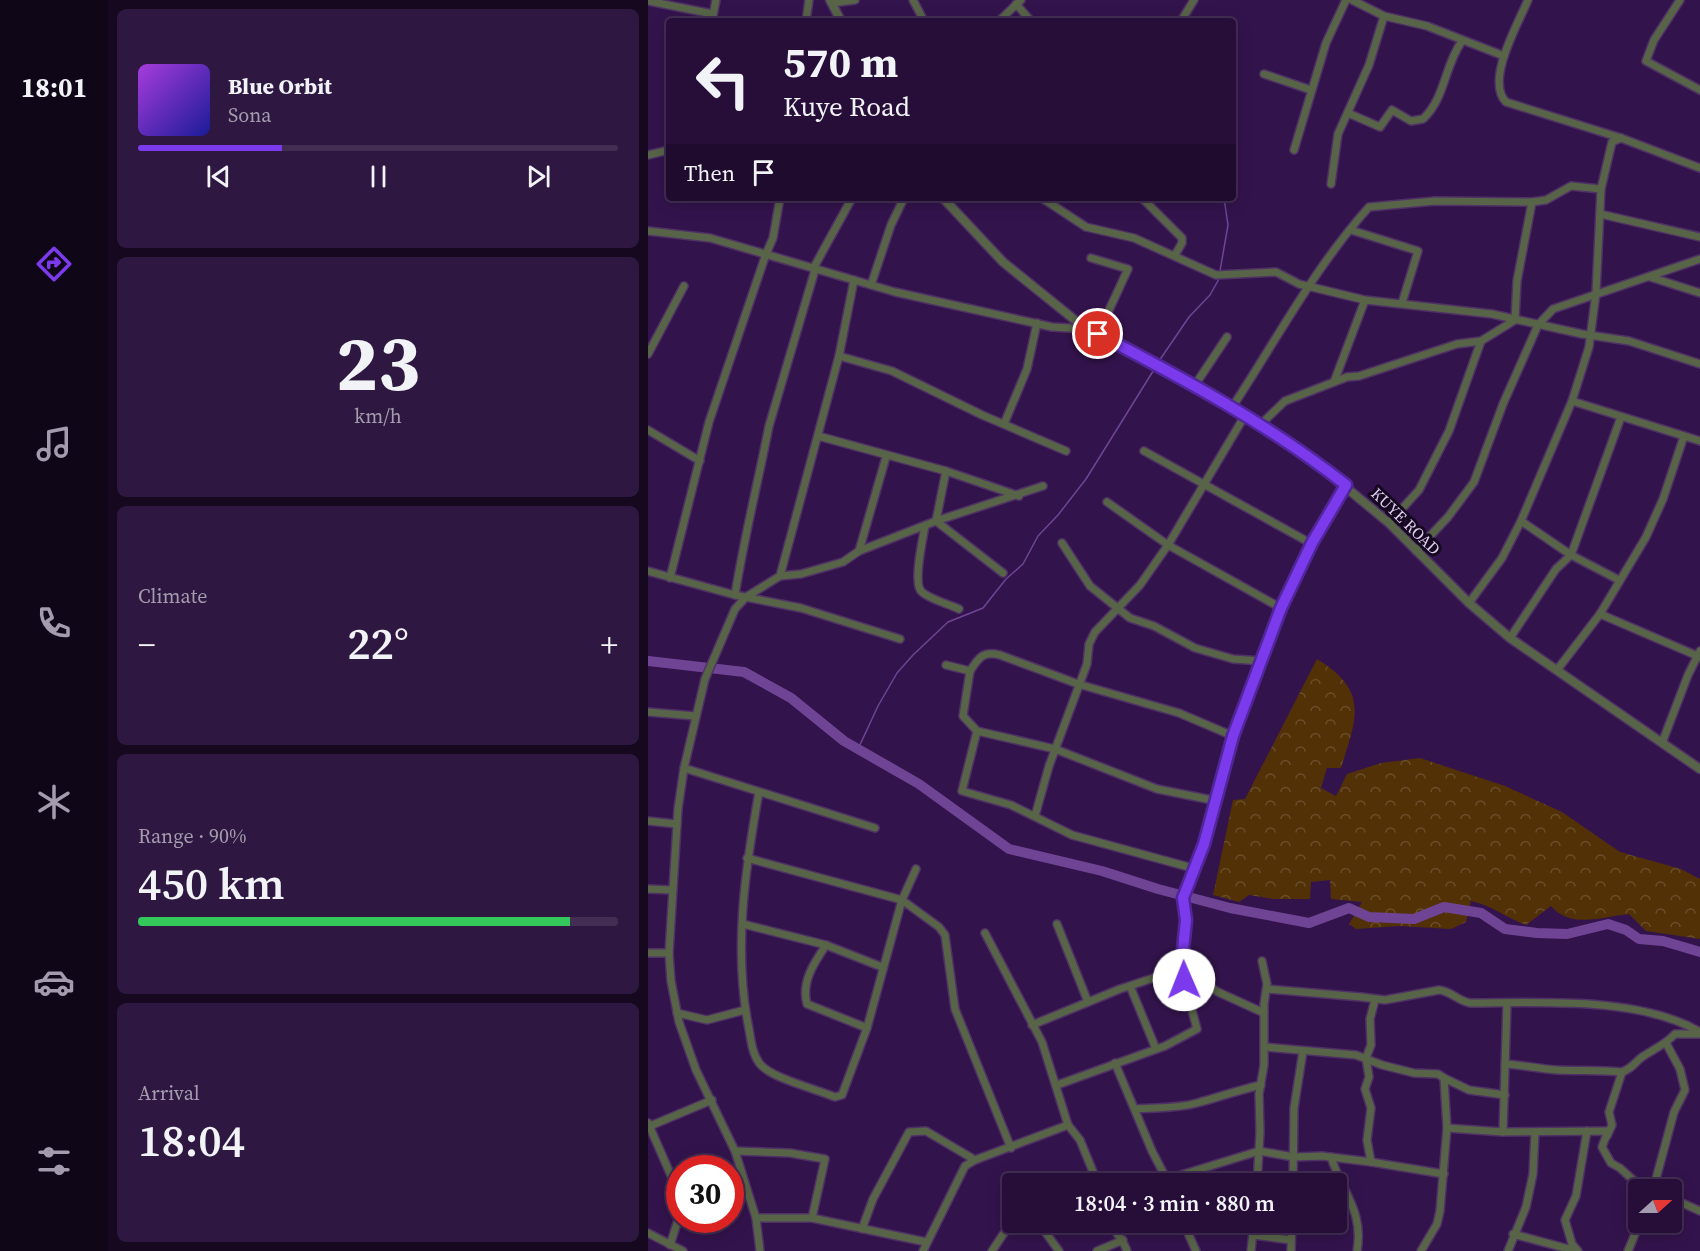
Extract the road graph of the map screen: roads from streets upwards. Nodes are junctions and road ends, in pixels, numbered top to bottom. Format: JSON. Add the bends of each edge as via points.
{"nodes":[{"id":1,"x":716,"y":0,"type":"edge"},
{"id":2,"x":809,"y":0,"type":"edge"},
{"id":3,"x":855,"y":0,"type":"edge"},
{"id":4,"x":913,"y":0,"type":"edge"},
{"id":5,"x":1194,"y":0,"type":"edge"},
{"id":6,"x":1346,"y":0,"type":"edge"},
{"id":7,"x":1352,"y":0,"type":"edge"},
{"id":8,"x":1528,"y":0,"type":"edge"},
{"id":9,"x":1680,"y":0,"type":"edge"},
{"id":10,"x":648,"y":1,"type":"edge"},
{"id":11,"x":831,"y":1,"type":"edge"},
{"id":12,"x":1019,"y":2,"type":"edge"},
{"id":13,"x":1384,"y":16,"type":"junction"},
{"id":14,"x":713,"y":18,"type":"edge"},
{"id":15,"x":806,"y":18,"type":"edge"},
{"id":16,"x":840,"y":18,"type":"edge"},
{"id":17,"x":922,"y":18,"type":"edge"},
{"id":18,"x":1002,"y":18,"type":"edge"},
{"id":19,"x":1029,"y":18,"type":"edge"},
{"id":20,"x":1183,"y":18,"type":"edge"},
{"id":21,"x":1462,"y":41,"type":"junction"},
{"id":22,"x":1504,"y":56,"type":"junction"},
{"id":23,"x":1264,"y":74,"type":"dead end"},
{"id":24,"x":1311,"y":90,"type":"junction"},
{"id":25,"x":1700,"y":90,"type":"edge"},
{"id":26,"x":1348,"y":112,"type":"junction"},
{"id":27,"x":1621,"y":138,"type":"junction"},
{"id":28,"x":1294,"y":150,"type":"dead end"},
{"id":29,"x":666,"y":151,"type":"edge"},
{"id":30,"x":648,"y":155,"type":"edge"},
{"id":31,"x":1700,"y":168,"type":"edge"},
{"id":32,"x":1331,"y":184,"type":"dead end"},
{"id":33,"x":1601,"y":189,"type":"junction"},
{"id":34,"x":779,"y":201,"type":"edge"},
{"id":35,"x":850,"y":201,"type":"edge"},
{"id":36,"x":903,"y":201,"type":"edge"},
{"id":37,"x":946,"y":201,"type":"edge"},
{"id":38,"x":1047,"y":201,"type":"edge"},
{"id":39,"x":1145,"y":201,"type":"edge"},
{"id":40,"x":1532,"y":202,"type":"junction"},
{"id":41,"x":1600,"y":214,"type":"junction"},
{"id":42,"x":1351,"y":230,"type":"junction"},
{"id":43,"x":648,"y":231,"type":"edge"},
{"id":44,"x":1700,"y":237,"type":"edge"},
{"id":45,"x":766,"y":254,"type":"junction"},
{"id":46,"x":1175,"y":255,"type":"junction"},
{"id":47,"x":1091,"y":258,"type":"dead end"},
{"id":48,"x":1700,"y":259,"type":"edge"},
{"id":49,"x":814,"y":270,"type":"junction"},
{"id":50,"x":1650,"y":277,"type":"junction"},
{"id":51,"x":854,"y":280,"type":"junction"},
{"id":52,"x":871,"y":285,"type":"junction"},
{"id":53,"x":684,"y":286,"type":"dead end"},
{"id":54,"x":1310,"y":287,"type":"junction"},
{"id":55,"x":1596,"y":293,"type":"junction"},
{"id":56,"x":1700,"y":293,"type":"edge"},
{"id":57,"x":1365,"y":300,"type":"junction"},
{"id":58,"x":1402,"y":303,"type":"junction"},
{"id":59,"x":1515,"y":320,"type":"junction"},
{"id":60,"x":1037,"y":323,"type":"junction"},
{"id":61,"x":1538,"y":325,"type":"junction"},
{"id":62,"x":1086,"y":329,"type":"junction"},
{"id":63,"x":1098,"y":334,"type":"junction"},
{"id":64,"x":1591,"y":335,"type":"junction"},
{"id":65,"x":1227,"y":337,"type":"dead end"},
{"id":66,"x":1481,"y":341,"type":"junction"},
{"id":67,"x":648,"y":354,"type":"edge"},
{"id":68,"x":839,"y":356,"type":"junction"},
{"id":69,"x":1700,"y":364,"type":"edge"},
{"id":70,"x":1334,"y":382,"type":"junction"},
{"id":71,"x":1195,"y":385,"type":"junction"},
{"id":72,"x":1572,"y":400,"type":"junction"},
{"id":73,"x":1231,"y":409,"type":"junction"},
{"id":74,"x":1244,"y":417,"type":"junction"},
{"id":75,"x":1621,"y":417,"type":"junction"},
{"id":76,"x":1004,"y":424,"type":"junction"},
{"id":77,"x":1259,"y":426,"type":"junction"},
{"id":78,"x":648,"y":430,"type":"edge"},
{"id":79,"x":818,"y":436,"type":"junction"},
{"id":80,"x":1684,"y":436,"type":"junction"},
{"id":81,"x":1700,"y":441,"type":"edge"},
{"id":82,"x":1066,"y":451,"type":"dead end"},
{"id":83,"x":1144,"y":451,"type":"dead end"},
{"id":84,"x":886,"y":457,"type":"junction"},
{"id":85,"x":700,"y":461,"type":"junction"},
{"id":86,"x":946,"y":471,"type":"junction"},
{"id":87,"x":1203,"y":485,"type":"junction"},
{"id":88,"x":1346,"y":485,"type":"junction"},
{"id":89,"x":1043,"y":486,"type":"dead end"},
{"id":90,"x":1019,"y":496,"type":"junction"},
{"id":91,"x":1107,"y":502,"type":"dead end"},
{"id":92,"x":936,"y":521,"type":"junction"},
{"id":93,"x":1521,"y":521,"type":"junction"},
{"id":94,"x":1389,"y":523,"type":"junction"},
{"id":95,"x":926,"y":526,"type":"junction"},
{"id":96,"x":1062,"y":543,"type":"dead end"},
{"id":97,"x":1312,"y":543,"type":"junction"},
{"id":98,"x":1168,"y":545,"type":"junction"},
{"id":99,"x":859,"y":551,"type":"junction"},
{"id":100,"x":1416,"y":551,"type":"junction"},
{"id":101,"x":1571,"y":555,"type":"junction"},
{"id":102,"x":648,"y":571,"type":"edge"},
{"id":103,"x":1003,"y":573,"type":"dead end"},
{"id":104,"x":780,"y":576,"type":"junction"},
{"id":105,"x":670,"y":578,"type":"junction"},
{"id":106,"x":1619,"y":580,"type":"junction"},
{"id":107,"x":735,"y":595,"type":"junction"},
{"id":108,"x":746,"y":597,"type":"junction"},
{"id":109,"x":1469,"y":603,"type":"junction"},
{"id":110,"x":1116,"y":608,"type":"junction"},
{"id":111,"x":1281,"y":608,"type":"junction"},
{"id":112,"x":959,"y":609,"type":"dead end"},
{"id":113,"x":1600,"y":614,"type":"junction"},
{"id":114,"x":1510,"y":638,"type":"junction"},
{"id":115,"x":900,"y":639,"type":"dead end"},
{"id":116,"x":1699,"y":655,"type":"edge"},
{"id":117,"x":1261,"y":661,"type":"junction"},
{"id":118,"x":946,"y":664,"type":"dead end"},
{"id":119,"x":1557,"y":670,"type":"junction"},
{"id":120,"x":970,"y":671,"type":"junction"},
{"id":121,"x":1078,"y":684,"type":"junction"},
{"id":122,"x":648,"y":712,"type":"edge"},
{"id":123,"x":695,"y":716,"type":"junction"},
{"id":124,"x":977,"y":731,"type":"junction"},
{"id":125,"x":1233,"y":736,"type":"junction"},
{"id":126,"x":1662,"y":743,"type":"junction"},
{"id":127,"x":1055,"y":749,"type":"junction"},
{"id":128,"x":684,"y":768,"type":"junction"},
{"id":129,"x":1700,"y":769,"type":"edge"},
{"id":130,"x":759,"y":792,"type":"junction"},
{"id":131,"x":1217,"y":801,"type":"junction"},
{"id":132,"x":1035,"y":816,"type":"junction"},
{"id":133,"x":648,"y":821,"type":"edge"},
{"id":134,"x":677,"y":824,"type":"junction"},
{"id":135,"x":875,"y":828,"type":"dead end"},
{"id":136,"x":747,"y":858,"type":"junction"},
{"id":137,"x":916,"y":869,"type":"dead end"},
{"id":138,"x":1196,"y":869,"type":"junction"},
{"id":139,"x":648,"y":889,"type":"edge"},
{"id":140,"x":672,"y":890,"type":"junction"},
{"id":141,"x":902,"y":900,"type":"junction"},
{"id":142,"x":743,"y":924,"type":"junction"},
{"id":143,"x":1057,"y":924,"type":"dead end"},
{"id":144,"x":985,"y":933,"type":"dead end"},
{"id":145,"x":826,"y":945,"type":"junction"},
{"id":146,"x":648,"y":953,"type":"edge"},
{"id":147,"x":669,"y":953,"type":"junction"},
{"id":148,"x":1262,"y":962,"type":"dead end"},
{"id":149,"x":882,"y":967,"type":"junction"},
{"id":150,"x":1181,"y":969,"type":"junction"},
{"id":151,"x":1130,"y":986,"type":"junction"},
{"id":152,"x":1267,"y":989,"type":"junction"},
{"id":153,"x":1375,"y":1000,"type":"junction"},
{"id":154,"x":1088,"y":1002,"type":"junction"},
{"id":155,"x":1507,"y":1003,"type":"junction"},
{"id":156,"x":745,"y":1010,"type":"junction"},
{"id":157,"x":677,"y":1013,"type":"junction"},
{"id":158,"x":1264,"y":1013,"type":"junction"},
{"id":159,"x":1032,"y":1025,"type":"junction"},
{"id":160,"x":867,"y":1028,"type":"junction"},
{"id":161,"x":1700,"y":1033,"type":"edge"},
{"id":162,"x":1666,"y":1043,"type":"junction"},
{"id":163,"x":1264,"y":1047,"type":"junction"},
{"id":164,"x":1156,"y":1049,"type":"junction"},
{"id":165,"x":1303,"y":1051,"type":"junction"},
{"id":166,"x":1366,"y":1058,"type":"junction"},
{"id":167,"x":1115,"y":1063,"type":"junction"},
{"id":168,"x":1505,"y":1064,"type":"junction"},
{"id":169,"x":1622,"y":1072,"type":"junction"},
{"id":170,"x":1444,"y":1078,"type":"junction"},
{"id":171,"x":1057,"y":1085,"type":"junction"},
{"id":172,"x":1261,"y":1085,"type":"junction"},
{"id":173,"x":1505,"y":1095,"type":"junction"},
{"id":174,"x":712,"y":1100,"type":"junction"},
{"id":175,"x":1135,"y":1109,"type":"junction"},
{"id":176,"x":649,"y":1125,"type":"edge"},
{"id":177,"x":1068,"y":1125,"type":"junction"},
{"id":178,"x":1448,"y":1128,"type":"junction"},
{"id":179,"x":1503,"y":1131,"type":"junction"},
{"id":180,"x":1587,"y":1131,"type":"junction"},
{"id":181,"x":1535,"y":1132,"type":"junction"},
{"id":182,"x":1602,"y":1147,"type":"junction"},
{"id":183,"x":1011,"y":1148,"type":"junction"},
{"id":184,"x":735,"y":1151,"type":"junction"},
{"id":185,"x":1259,"y":1151,"type":"junction"},
{"id":186,"x":1294,"y":1157,"type":"junction"},
{"id":187,"x":1331,"y":1157,"type":"junction"},
{"id":188,"x":975,"y":1160,"type":"junction"},
{"id":189,"x":1371,"y":1162,"type":"junction"},
{"id":190,"x":666,"y":1164,"type":"edge"},
{"id":191,"x":1092,"y":1173,"type":"edge"},
{"id":192,"x":1165,"y":1173,"type":"edge"},
{"id":193,"x":1193,"y":1173,"type":"edge"},
{"id":194,"x":1258,"y":1173,"type":"edge"},
{"id":195,"x":1293,"y":1173,"type":"edge"},
{"id":196,"x":1444,"y":1174,"type":"junction"},
{"id":197,"x":1632,"y":1179,"type":"edge"},
{"id":198,"x":1656,"y":1179,"type":"edge"},
{"id":199,"x":1682,"y":1203,"type":"edge"},
{"id":200,"x":1700,"y":1211,"type":"edge"},
{"id":201,"x":756,"y":1218,"type":"junction"},
{"id":202,"x":812,"y":1218,"type":"junction"},
{"id":203,"x":862,"y":1229,"type":"junction"},
{"id":204,"x":648,"y":1233,"type":"edge"},
{"id":205,"x":672,"y":1233,"type":"edge"},
{"id":206,"x":674,"y":1233,"type":"edge"},
{"id":207,"x":1004,"y":1233,"type":"edge"},
{"id":208,"x":1046,"y":1233,"type":"edge"},
{"id":209,"x":1114,"y":1233,"type":"edge"},
{"id":210,"x":1189,"y":1233,"type":"edge"},
{"id":211,"x":1291,"y":1233,"type":"edge"},
{"id":212,"x":1636,"y":1233,"type":"edge"},
{"id":213,"x":1253,"y":1234,"type":"joint"},
{"id":214,"x":1513,"y":1234,"type":"junction"},
{"id":215,"x":662,"y":1240,"type":"junction"},
{"id":216,"x":1123,"y":1240,"type":"junction"},
{"id":217,"x":1291,"y":1240,"type":"junction"},
{"id":218,"x":926,"y":1242,"type":"junction"},
{"id":219,"x":670,"y":1245,"type":"junction"},
{"id":220,"x":682,"y":1251,"type":"edge"},
{"id":221,"x":760,"y":1251,"type":"edge"},
{"id":222,"x":923,"y":1251,"type":"edge"},
{"id":223,"x":992,"y":1251,"type":"edge"},
{"id":224,"x":1059,"y":1251,"type":"edge"},
{"id":225,"x":1097,"y":1251,"type":"edge"},
{"id":226,"x":1127,"y":1251,"type":"edge"},
{"id":227,"x":1196,"y":1251,"type":"edge"},
{"id":228,"x":1251,"y":1251,"type":"edge"},
{"id":229,"x":1291,"y":1251,"type":"edge"},
{"id":230,"x":1357,"y":1251,"type":"edge"},
{"id":231,"x":1422,"y":1251,"type":"edge"},
{"id":232,"x":1508,"y":1251,"type":"edge"},
{"id":233,"x":1577,"y":1251,"type":"edge"},
{"id":234,"x":1629,"y":1251,"type":"edge"}],
"edges":[{"from":1,"to":14,"type":"street"},
{"from":2,"to":15,"type":"street"},
{"from":3,"to":11,"type":"street"},
{"from":4,"to":17,"type":"street"},
{"from":5,"to":20,"type":"street"},
{"from":6,"to":24,"type":"street","via":[[1326,43]]},
{"from":7,"to":13,"type":"street"},
{"from":8,"to":22,"type":"street"},
{"from":9,"to":25,"type":"street","via":[[1654,40],[1646,61]]},
{"from":10,"to":14,"type":"street"},
{"from":11,"to":16,"type":"street"},
{"from":12,"to":18,"type":"street"},
{"from":12,"to":19,"type":"street"},
{"from":13,"to":21,"type":"street","via":[[1427,26]]},
{"from":13,"to":26,"type":"street"},
{"from":21,"to":22,"type":"street"},
{"from":21,"to":26,"type":"street","via":[[1452,56],[1438,100],[1423,119],[1412,121],[1392,110],[1380,127]]},
{"from":22,"to":27,"type":"street","via":[[1497,83],[1499,95],[1506,102]]},
{"from":23,"to":24,"type":"street"},
{"from":24,"to":28,"type":"street"},
{"from":26,"to":32,"type":"street","via":[[1336,143]]},
{"from":27,"to":31,"type":"street"},
{"from":27,"to":33,"type":"street","via":[[1612,142]]},
{"from":29,"to":30,"type":"street"},
{"from":33,"to":40,"type":"street","via":[[1571,186],[1546,200]]},
{"from":33,"to":41,"type":"street"},
{"from":34,"to":45,"type":"street"},
{"from":35,"to":49,"type":"street"},
{"from":36,"to":52,"type":"street"},
{"from":37,"to":62,"type":"street","name":"KUYE ROAD","via":[[1004,262]]},
{"from":38,"to":46,"type":"street","via":[[1086,227],[1134,238]]},
{"from":39,"to":46,"type":"street","via":[[1182,238]]},
{"from":40,"to":42,"type":"street","via":[[1373,206]]},
{"from":40,"to":59,"type":"street","via":[[1517,281]]},
{"from":41,"to":44,"type":"street"},
{"from":41,"to":55,"type":"street"},
{"from":42,"to":54,"type":"street"},
{"from":42,"to":58,"type":"street","via":[[1418,251]]},
{"from":43,"to":45,"type":"street","via":[[710,237]]},
{"from":45,"to":49,"type":"street"},
{"from":45,"to":85,"type":"street","via":[[709,422]]},
{"from":46,"to":54,"type":"street","via":[[1216,275],[1270,272]]},
{"from":47,"to":63,"type":"street","via":[[1128,269]]},
{"from":48,"to":50,"type":"street"},
{"from":49,"to":51,"type":"street"},
{"from":49,"to":107,"type":"street","via":[[769,426]]},
{"from":50,"to":55,"type":"street"},
{"from":50,"to":56,"type":"street"},
{"from":51,"to":52,"type":"street"},
{"from":51,"to":68,"type":"street"},
{"from":52,"to":60,"type":"street"},
{"from":53,"to":67,"type":"street"},
{"from":54,"to":57,"type":"street"},
{"from":54,"to":73,"type":"street"},
{"from":55,"to":61,"type":"street","via":[[1553,309]]},
{"from":55,"to":64,"type":"street"},
{"from":57,"to":58,"type":"street"},
{"from":57,"to":70,"type":"street"},
{"from":58,"to":59,"type":"street","via":[[1463,309]]},
{"from":59,"to":61,"type":"street"},
{"from":59,"to":66,"type":"street"},
{"from":60,"to":62,"type":"street"},
{"from":60,"to":76,"type":"street","via":[[1027,369]]},
{"from":61,"to":64,"type":"street"},
{"from":61,"to":100,"type":"street","via":[[1474,482]]},
{"from":62,"to":63,"type":"street","name":"KUYE ROAD"},
{"from":63,"to":71,"type":"street","name":"KUYE ROAD"},
{"from":64,"to":69,"type":"street","via":[[1629,341]]},
{"from":64,"to":72,"type":"street"},
{"from":65,"to":71,"type":"street"},
{"from":66,"to":70,"type":"street","via":[[1457,344]]},
{"from":66,"to":94,"type":"street","via":[[1449,432],[1419,490]]},
{"from":68,"to":76,"type":"street","via":[[892,370]]},
{"from":68,"to":79,"type":"street"},
{"from":70,"to":77,"type":"street","via":[[1285,401]]},
{"from":71,"to":73,"type":"street","name":"KUYE ROAD"},
{"from":72,"to":75,"type":"street"},
{"from":72,"to":93,"type":"street"},
{"from":73,"to":74,"type":"street","name":"KUYE ROAD"},
{"from":74,"to":77,"type":"street","name":"KUYE ROAD"},
{"from":74,"to":87,"type":"street"},
{"from":75,"to":80,"type":"street"},
{"from":75,"to":101,"type":"street"},
{"from":76,"to":82,"type":"street"},
{"from":77,"to":88,"type":"street","name":"KUYE ROAD"},
{"from":78,"to":85,"type":"street"},
{"from":79,"to":84,"type":"street"},
{"from":79,"to":104,"type":"street"},
{"from":80,"to":81,"type":"street"},
{"from":80,"to":106,"type":"street","via":[[1646,537]]},
{"from":83,"to":87,"type":"street"},
{"from":84,"to":86,"type":"street"},
{"from":84,"to":99,"type":"street"},
{"from":85,"to":105,"type":"street"},
{"from":86,"to":90,"type":"street"},
{"from":86,"to":92,"type":"street"},
{"from":87,"to":97,"type":"street","via":[[1251,507]]},
{"from":87,"to":98,"type":"street"},
{"from":88,"to":94,"type":"street","name":"KUYE ROAD"},
{"from":88,"to":97,"type":"street"},
{"from":89,"to":90,"type":"street"},
{"from":90,"to":92,"type":"street"},
{"from":91,"to":98,"type":"street"},
{"from":92,"to":95,"type":"street"},
{"from":92,"to":103,"type":"street"},
{"from":93,"to":101,"type":"street"},
{"from":93,"to":109,"type":"street","via":[[1502,558]]},
{"from":94,"to":100,"type":"street","name":"KUYE ROAD"},
{"from":95,"to":99,"type":"street"},
{"from":95,"to":112,"type":"street","via":[[919,552],[919,586],[924,593]]},
{"from":96,"to":110,"type":"street","via":[[1090,586]]},
{"from":97,"to":111,"type":"street"},
{"from":98,"to":110,"type":"street","via":[[1140,585]]},
{"from":98,"to":111,"type":"street"},
{"from":99,"to":104,"type":"street","via":[[843,562]]},
{"from":100,"to":109,"type":"street","name":"KUYE ROAD"},
{"from":101,"to":106,"type":"street"},
{"from":101,"to":114,"type":"street","via":[[1556,569]]},
{"from":102,"to":105,"type":"street"},
{"from":104,"to":108,"type":"street"},
{"from":105,"to":107,"type":"street"},
{"from":106,"to":113,"type":"street"},
{"from":107,"to":108,"type":"street"},
{"from":108,"to":115,"type":"street","via":[[801,608]]},
{"from":108,"to":123,"type":"street","via":[[735,609],[714,654]]},
{"from":109,"to":114,"type":"street","name":"KUYE ROAD"},
{"from":110,"to":117,"type":"street","via":[[1195,648],[1233,659]]},
{"from":110,"to":121,"type":"street","via":[[1095,632]]},
{"from":111,"to":117,"type":"street"},
{"from":113,"to":116,"type":"street"},
{"from":113,"to":119,"type":"street"},
{"from":114,"to":119,"type":"street","name":"KUYE ROAD"},
{"from":116,"to":126,"type":"street"},
{"from":117,"to":125,"type":"street"},
{"from":118,"to":120,"type":"street"},
{"from":119,"to":126,"type":"street","name":"KUYE ROAD"},
{"from":120,"to":121,"type":"street","via":[[980,656],[989,652]]},
{"from":120,"to":124,"type":"street","via":[[963,716]]},
{"from":121,"to":125,"type":"street","via":[[1169,710]]},
{"from":121,"to":127,"type":"street"},
{"from":122,"to":123,"type":"street"},
{"from":123,"to":128,"type":"street"},
{"from":124,"to":127,"type":"street"},
{"from":124,"to":132,"type":"street","via":[[962,791]]},
{"from":125,"to":131,"type":"street"},
{"from":126,"to":129,"type":"street","name":"KUYE ROAD"},
{"from":127,"to":131,"type":"street","via":[[1140,784]]},
{"from":127,"to":132,"type":"street"},
{"from":128,"to":130,"type":"street"},
{"from":128,"to":134,"type":"street"},
{"from":130,"to":135,"type":"street"},
{"from":130,"to":136,"type":"street"},
{"from":131,"to":138,"type":"street"},
{"from":132,"to":138,"type":"street","via":[[1072,835]]},
{"from":133,"to":134,"type":"street"},
{"from":134,"to":140,"type":"street"},
{"from":136,"to":141,"type":"street"},
{"from":136,"to":142,"type":"street"},
{"from":137,"to":141,"type":"street"},
{"from":138,"to":150,"type":"street","via":[[1183,898],[1186,920]]},
{"from":139,"to":140,"type":"street"},
{"from":140,"to":147,"type":"street"},
{"from":141,"to":149,"type":"street"},
{"from":141,"to":183,"type":"street","via":[[945,935],[955,1009]]},
{"from":142,"to":145,"type":"street"},
{"from":142,"to":156,"type":"street","via":[[740,960]]},
{"from":143,"to":154,"type":"street"},
{"from":144,"to":159,"type":"street"},
{"from":145,"to":149,"type":"street"},
{"from":145,"to":160,"type":"street","via":[[808,977],[804,996],[807,1004]]},
{"from":146,"to":147,"type":"street"},
{"from":147,"to":157,"type":"street"},
{"from":148,"to":152,"type":"street"},
{"from":149,"to":160,"type":"street"},
{"from":150,"to":151,"type":"street"},
{"from":150,"to":158,"type":"street"},
{"from":150,"to":164,"type":"street","via":[[1197,1029]]},
{"from":151,"to":154,"type":"street"},
{"from":151,"to":164,"type":"street"},
{"from":152,"to":153,"type":"street"},
{"from":152,"to":158,"type":"street"},
{"from":153,"to":155,"type":"street","via":[[1446,990],[1463,1002]]},
{"from":153,"to":166,"type":"street"},
{"from":154,"to":159,"type":"street"},
{"from":155,"to":161,"type":"street","via":[[1600,1004],[1673,1020]]},
{"from":155,"to":168,"type":"street"},
{"from":156,"to":157,"type":"street","via":[[707,1020]]},
{"from":156,"to":160,"type":"street","via":[[754,1055],[760,1064],[768,1071],[835,1097],[846,1090]]},
{"from":157,"to":174,"type":"street","via":[[689,1052]]},
{"from":158,"to":163,"type":"street"},
{"from":159,"to":171,"type":"street"},
{"from":161,"to":162,"type":"street","via":[[1675,1034]]},
{"from":162,"to":169,"type":"street","via":[[1640,1058],[1634,1068]]},
{"from":162,"to":198,"type":"street","via":[[1680,1069],[1685,1090],[1674,1112]]},
{"from":163,"to":165,"type":"street"},
{"from":163,"to":172,"type":"street"},
{"from":164,"to":167,"type":"street"},
{"from":165,"to":166,"type":"street"},
{"from":165,"to":186,"type":"street","via":[[1294,1107]]},
{"from":166,"to":170,"type":"street"},
{"from":166,"to":189,"type":"street"},
{"from":167,"to":171,"type":"street"},
{"from":167,"to":175,"type":"street"},
{"from":168,"to":169,"type":"street"},
{"from":168,"to":173,"type":"street"},
{"from":169,"to":182,"type":"street","via":[[1609,1112],[1612,1125]]},
{"from":170,"to":173,"type":"street","via":[[1469,1090]]},
{"from":170,"to":178,"type":"street"},
{"from":171,"to":177,"type":"street"},
{"from":172,"to":175,"type":"street","via":[[1168,1109]]},
{"from":172,"to":185,"type":"street"},
{"from":173,"to":179,"type":"street"},
{"from":174,"to":176,"type":"street"},
{"from":174,"to":184,"type":"street"},
{"from":175,"to":192,"type":"street"},
{"from":176,"to":190,"type":"street"},
{"from":177,"to":183,"type":"street"},
{"from":177,"to":191,"type":"street","via":[[1080,1140]]},
{"from":178,"to":179,"type":"street"},
{"from":178,"to":196,"type":"street"},
{"from":179,"to":181,"type":"street"},
{"from":180,"to":181,"type":"street"},
{"from":180,"to":182,"type":"street","via":[[1608,1131]]},
{"from":180,"to":233,"type":"street","via":[[1576,1196],[1565,1220]]},
{"from":181,"to":214,"type":"street","via":[[1533,1174],[1526,1207]]},
{"from":182,"to":197,"type":"street","via":[[1611,1163]]},
{"from":183,"to":188,"type":"street"},
{"from":184,"to":201,"type":"street"},
{"from":184,"to":202,"type":"street","via":[[825,1159]]},
{"from":185,"to":186,"type":"street"},
{"from":185,"to":193,"type":"street"},
{"from":185,"to":194,"type":"street"},
{"from":186,"to":187,"type":"street"},
{"from":186,"to":195,"type":"street"},
{"from":187,"to":189,"type":"street"},
{"from":187,"to":230,"type":"street","via":[[1338,1181],[1357,1212]]},
{"from":188,"to":203,"type":"street","via":[[926,1131],[909,1132],[873,1199]]},
{"from":188,"to":218,"type":"street","via":[[965,1167]]},
{"from":189,"to":196,"type":"street"},
{"from":196,"to":231,"type":"street","via":[[1437,1224]]},
{"from":199,"to":200,"type":"street"},
{"from":201,"to":202,"type":"street"},
{"from":201,"to":221,"type":"street"},
{"from":202,"to":203,"type":"street"},
{"from":203,"to":218,"type":"street"},
{"from":204,"to":215,"type":"street"},
{"from":205,"to":215,"type":"street"},
{"from":206,"to":219,"type":"street"},
{"from":207,"to":223,"type":"street"},
{"from":208,"to":224,"type":"street"},
{"from":209,"to":216,"type":"street"},
{"from":210,"to":227,"type":"street"},
{"from":211,"to":217,"type":"street"},
{"from":212,"to":234,"type":"street"},
{"from":213,"to":217,"type":"street"},
{"from":213,"to":228,"type":"street"},
{"from":214,"to":232,"type":"street"},
{"from":214,"to":233,"type":"street"},
{"from":215,"to":219,"type":"street"},
{"from":216,"to":225,"type":"street"},
{"from":216,"to":226,"type":"street"},
{"from":217,"to":229,"type":"street"},
{"from":218,"to":222,"type":"street"},
{"from":219,"to":220,"type":"street"}]}
